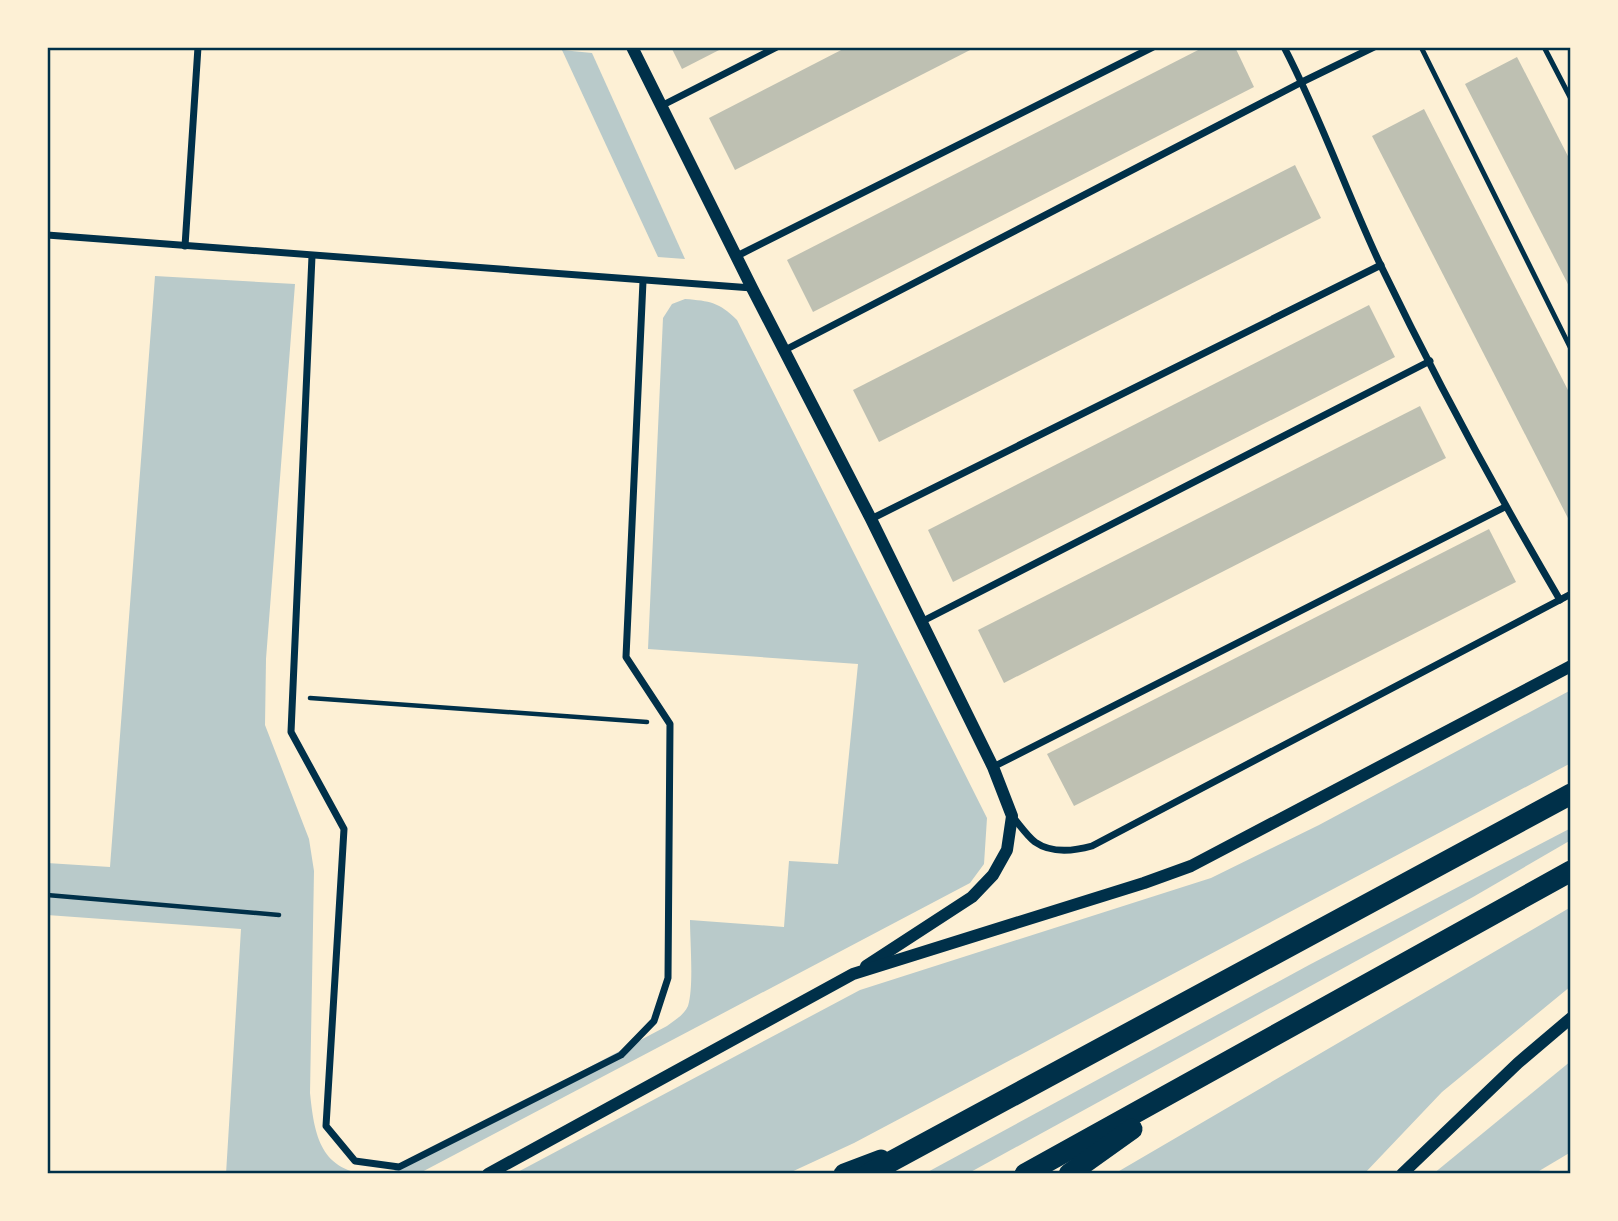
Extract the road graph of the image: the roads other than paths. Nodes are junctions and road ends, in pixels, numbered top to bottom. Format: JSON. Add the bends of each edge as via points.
{"nodes":[{"id":1,"x":198,"y":47,"type":"edge"},
{"id":2,"x":632,"y":47,"type":"edge"},
{"id":3,"x":777,"y":47,"type":"edge"},
{"id":4,"x":1153,"y":47,"type":"edge"},
{"id":5,"x":1284,"y":47,"type":"edge"},
{"id":6,"x":1374,"y":47,"type":"edge"},
{"id":7,"x":1421,"y":47,"type":"edge"},
{"id":8,"x":1544,"y":47,"type":"edge"},
{"id":9,"x":1302,"y":82,"type":"junction"},
{"id":10,"x":1571,"y":99,"type":"edge"},
{"id":11,"x":663,"y":105,"type":"junction"},
{"id":12,"x":47,"y":235,"type":"edge"},
{"id":13,"x":186,"y":246,"type":"junction"},
{"id":14,"x":312,"y":256,"type":"junction"},
{"id":15,"x":737,"y":256,"type":"junction"},
{"id":16,"x":1381,"y":265,"type":"junction"},
{"id":17,"x":643,"y":281,"type":"junction"},
{"id":18,"x":752,"y":288,"type":"junction"},
{"id":19,"x":1571,"y":349,"type":"edge"},
{"id":20,"x":785,"y":350,"type":"junction"},
{"id":21,"x":1430,"y":361,"type":"junction"},
{"id":22,"x":1505,"y":507,"type":"junction"},
{"id":23,"x":871,"y":519,"type":"junction"},
{"id":24,"x":1571,"y":594,"type":"edge"},
{"id":25,"x":1560,"y":600,"type":"junction"},
{"id":26,"x":921,"y":622,"type":"junction"},
{"id":27,"x":1571,"y":666,"type":"edge"},
{"id":28,"x":993,"y":767,"type":"junction"},
{"id":29,"x":1571,"y":794,"type":"edge"},
{"id":30,"x":1012,"y":816,"type":"junction"},
{"id":31,"x":1571,"y":871,"type":"edge"},
{"id":32,"x":853,"y":974,"type":"junction"},
{"id":33,"x":1571,"y":1018,"type":"edge"},
{"id":34,"x":1208,"y":1074,"type":"junction"},
{"id":35,"x":919,"y":1146,"type":"junction"},
{"id":36,"x":488,"y":1174,"type":"edge"},
{"id":37,"x":844,"y":1174,"type":"edge"},
{"id":38,"x":868,"y":1174,"type":"edge"},
{"id":39,"x":1025,"y":1174,"type":"edge"},
{"id":40,"x":1069,"y":1174,"type":"edge"},
{"id":41,"x":1402,"y":1174,"type":"edge"}],
"edges":[{"from":1,"to":13,"type":"street"},
{"from":2,"to":11,"type":"street"},
{"from":3,"to":11,"type":"street"},
{"from":4,"to":15,"type":"street"},
{"from":5,"to":9,"type":"street"},
{"from":6,"to":9,"type":"street"},
{"from":7,"to":19,"type":"lane"},
{"from":8,"to":10,"type":"lane"},
{"from":9,"to":16,"type":"street"},
{"from":9,"to":20,"type":"street"},
{"from":11,"to":15,"type":"street"},
{"from":12,"to":13,"type":"street"},
{"from":13,"to":14,"type":"street"},
{"from":14,"to":17,"type":"street"},
{"from":14,"to":17,"type":"street","via":[[291,732],[344,829],[326,1126],[355,1161],[399,1167],[621,1055],[654,1021],[668,978],[670,724],[626,657]]},
{"from":15,"to":18,"type":"street"},
{"from":16,"to":21,"type":"street"},
{"from":16,"to":23,"type":"street"},
{"from":17,"to":18,"type":"street"},
{"from":18,"to":20,"type":"street"},
{"from":20,"to":23,"type":"street"},
{"from":21,"to":22,"type":"street"},
{"from":21,"to":26,"type":"street"},
{"from":22,"to":25,"type":"street"},
{"from":22,"to":28,"type":"street"},
{"from":23,"to":26,"type":"street"},
{"from":24,"to":25,"type":"street"},
{"from":25,"to":30,"type":"street","via":[[1091,846],[1075,851],[1052,849],[1035,842]]},
{"from":26,"to":28,"type":"street"},
{"from":27,"to":32,"type":"street","via":[[1191,866]]},
{"from":28,"to":30,"type":"street"},
{"from":29,"to":35,"type":"highway"},
{"from":30,"to":32,"type":"street","via":[[1007,850],[993,875],[972,897]]},
{"from":31,"to":34,"type":"highway"},
{"from":32,"to":36,"type":"street"},
{"from":33,"to":41,"type":"street"},
{"from":34,"to":39,"type":"highway"},
{"from":34,"to":40,"type":"highway"},
{"from":35,"to":37,"type":"highway"},
{"from":35,"to":38,"type":"highway"}]}
